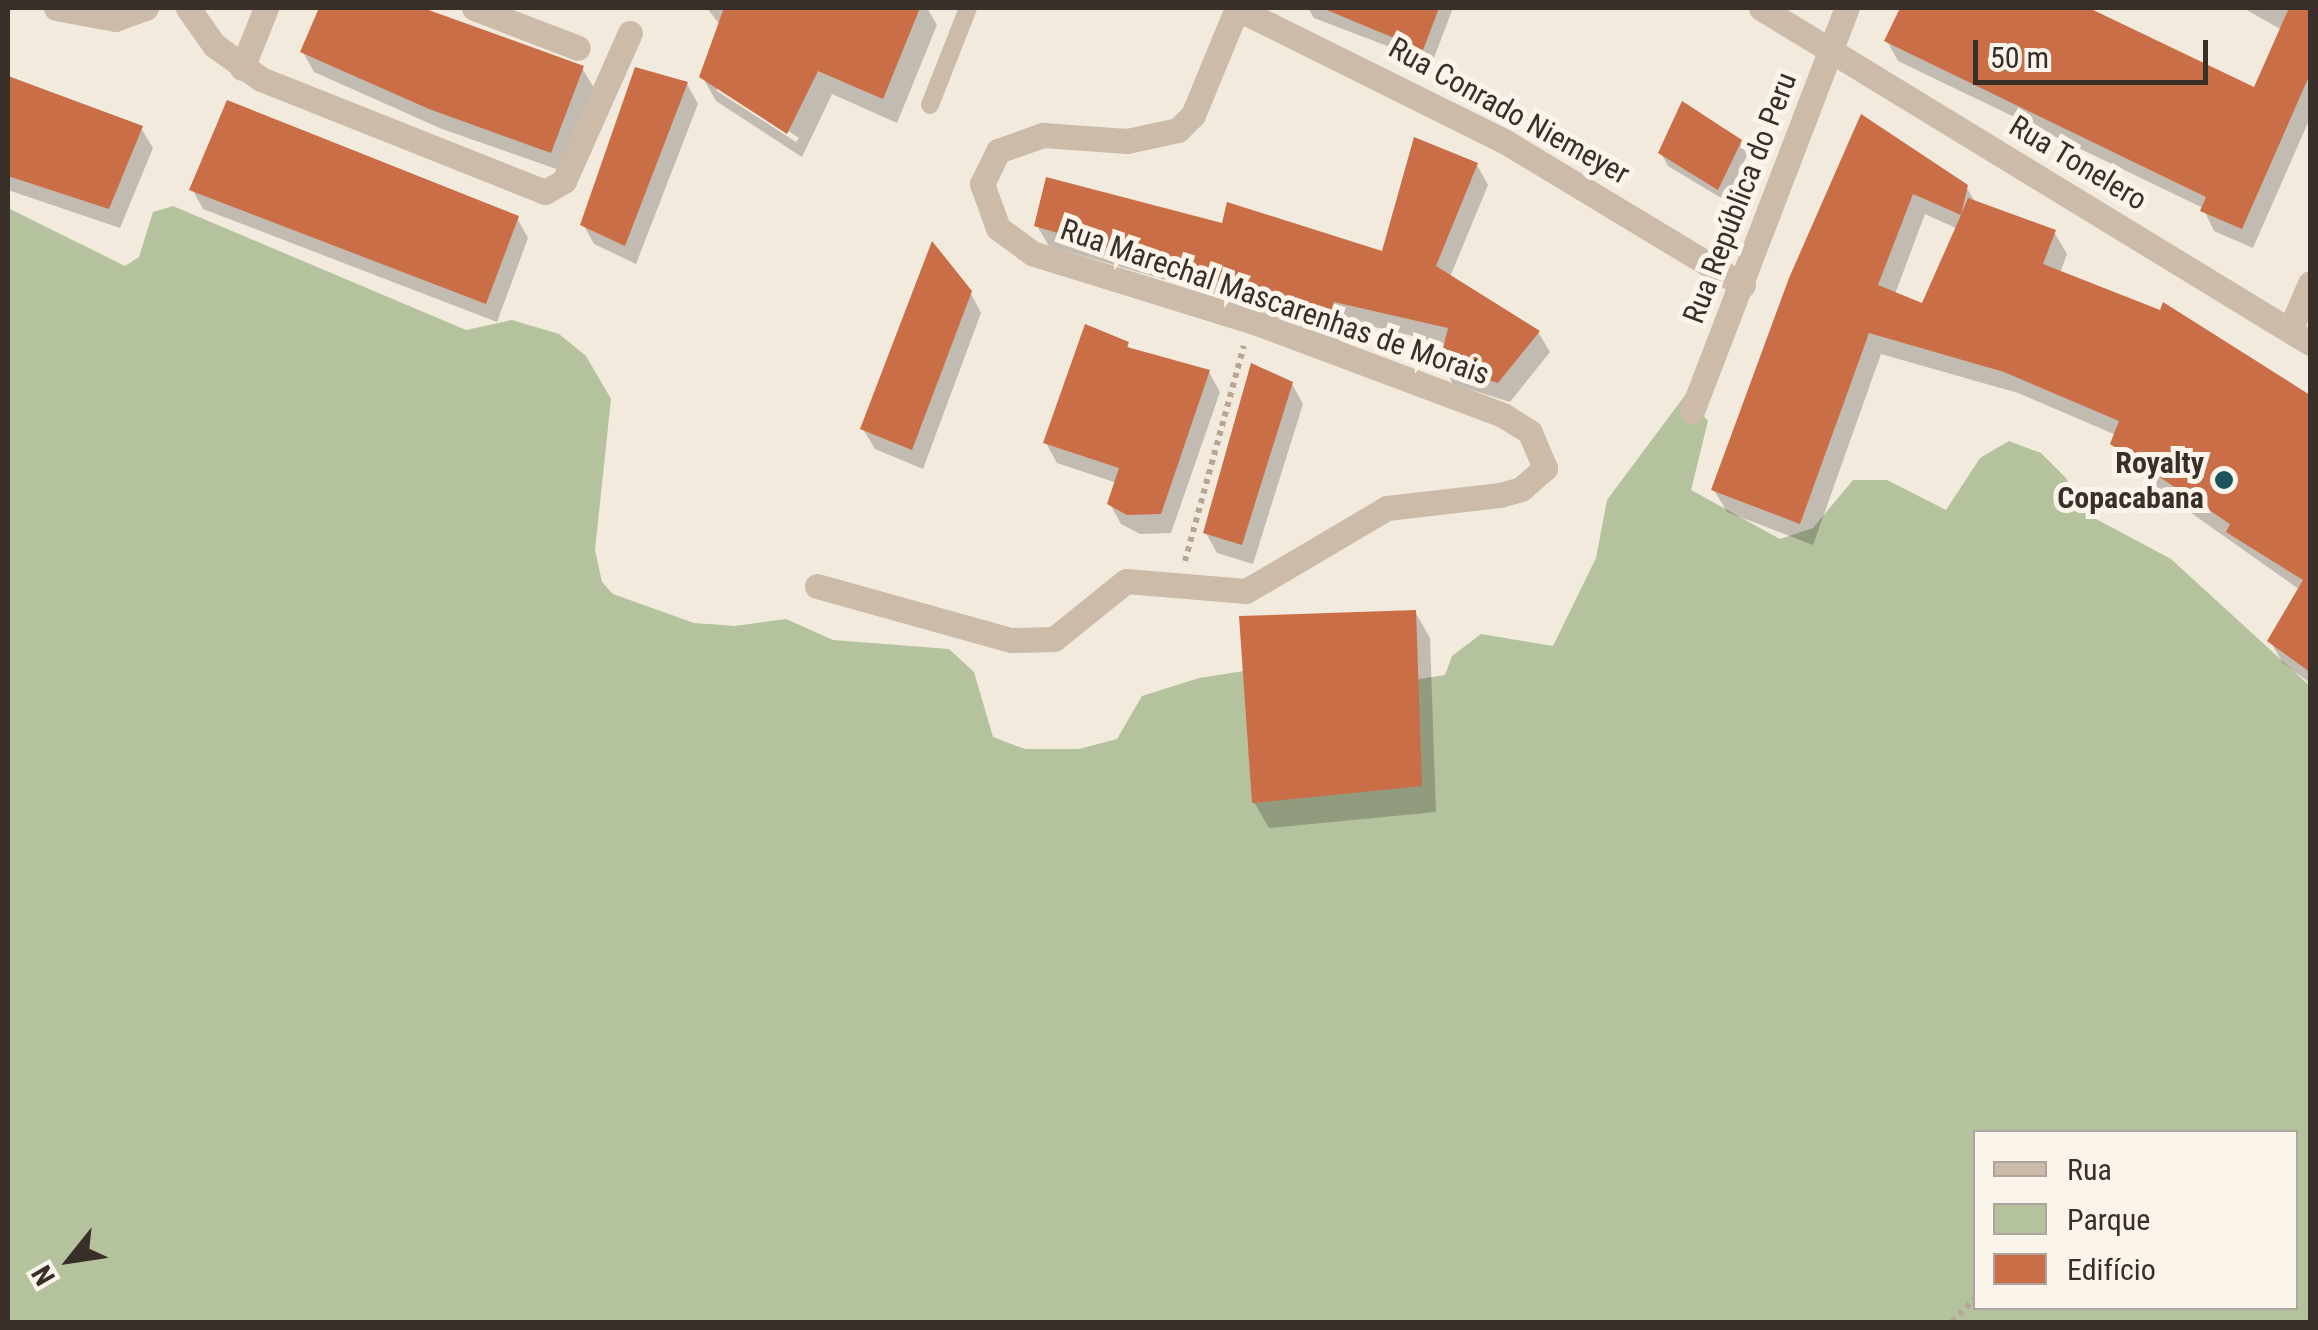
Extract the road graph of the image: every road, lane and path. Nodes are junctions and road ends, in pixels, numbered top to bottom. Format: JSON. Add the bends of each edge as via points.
{"nodes":[{"id":1,"x":56,"y":8,"type":"edge"},
{"id":2,"x":146,"y":8,"type":"edge"},
{"id":3,"x":188,"y":8,"type":"edge"},
{"id":4,"x":266,"y":8,"type":"edge"},
{"id":5,"x":474,"y":8,"type":"edge"},
{"id":6,"x":968,"y":8,"type":"edge"},
{"id":7,"x":1237,"y":8,"type":"edge"},
{"id":8,"x":1761,"y":8,"type":"edge"},
{"id":9,"x":1847,"y":8,"type":"edge"},
{"id":10,"x":630,"y":33,"type":"dead end"},
{"id":11,"x":578,"y":48,"type":"dead end"},
{"id":12,"x":1831,"y":50,"type":"junction"},
{"id":13,"x":242,"y":68,"type":"junction"},
{"id":14,"x":930,"y":105,"type":"dead end"},
{"id":15,"x":2310,"y":282,"type":"edge"},
{"id":16,"x":1743,"y":284,"type":"junction"},
{"id":17,"x":1251,"y":321,"type":"junction"},
{"id":18,"x":2300,"y":336,"type":"edge"},
{"id":19,"x":1692,"y":411,"type":"dead end"},
{"id":20,"x":1178,"y":584,"type":"junction"},
{"id":21,"x":817,"y":586,"type":"dead end"},
{"id":22,"x":1973,"y":1300,"type":"edge"},
{"id":23,"x":1952,"y":1322,"type":"edge"}],
"edges":[{"from":1,"to":2,"type":"street","via":[[115,19]]},
{"from":3,"to":13,"type":"street"},
{"from":4,"to":13,"type":"street"},
{"from":5,"to":11,"type":"street"},
{"from":6,"to":14,"type":"lane"},
{"from":7,"to":16,"type":"street","name":"Rua Conrado Niemeyer","via":[[1488,132]]},
{"from":7,"to":17,"type":"street","name":"Rua Marechal Mascarenhas de Morais","via":[[1193,115],[1178,130],[1127,141],[1043,135],[1018,140],[998,151],[982,184],[998,228],[1032,253]]},
{"from":8,"to":12,"type":"street","name":"Rua Tonelero"},
{"from":9,"to":12,"type":"street","name":"Rua República do Peru"},
{"from":10,"to":13,"type":"street","via":[[564,180],[545,192]]},
{"from":12,"to":16,"type":"street","name":"Rua República do Peru"},
{"from":12,"to":18,"type":"street","name":"Rua Tonelero"},
{"from":15,"to":18,"type":"street"},
{"from":16,"to":19,"type":"street","name":"Rua República do Peru"},
{"from":17,"to":20,"type":"path"},
{"from":17,"to":20,"type":"street","name":"Rua Marechal Mascarenhas de Morais","via":[[1504,415],[1530,432],[1545,468],[1521,489],[1500,495],[1387,508],[1246,591]]},
{"from":20,"to":21,"type":"street","name":"Rua Marechal Mascarenhas de Morais","via":[[1126,582],[1071,630],[1034,642]]},
{"from":22,"to":23,"type":"path"}]}
